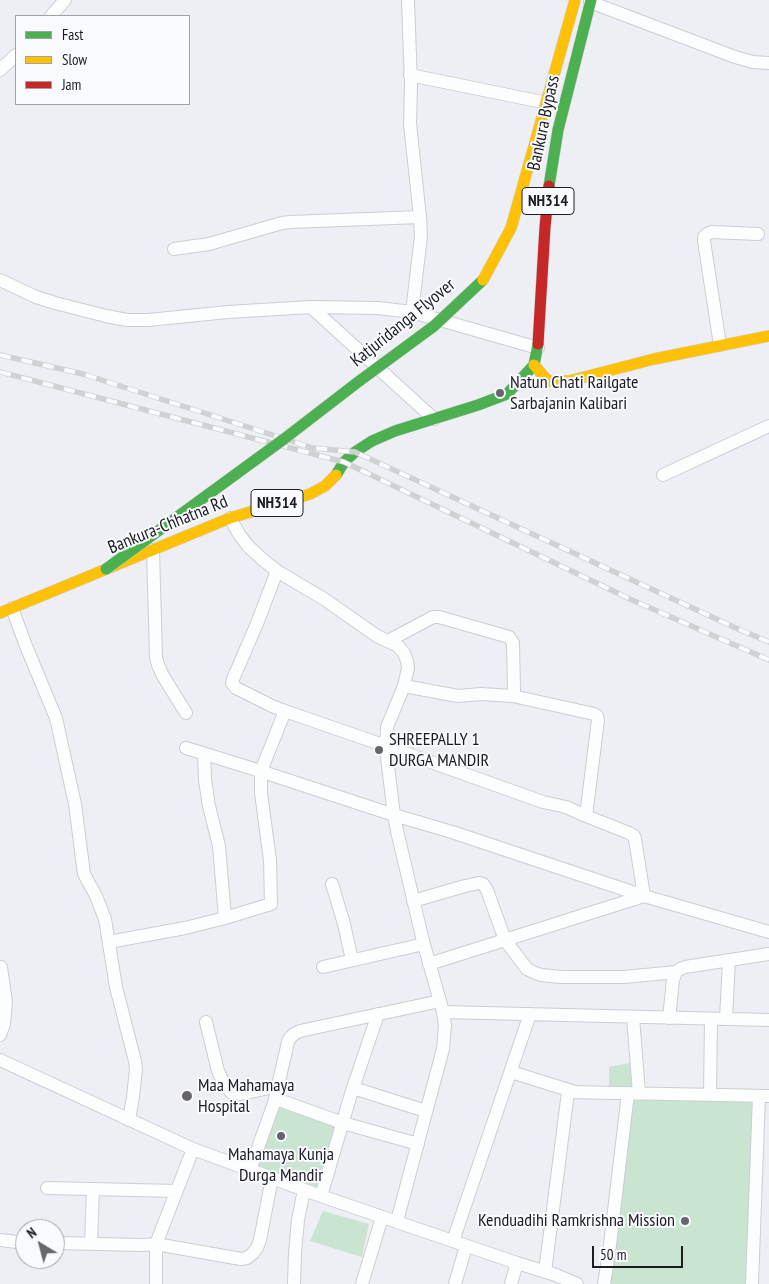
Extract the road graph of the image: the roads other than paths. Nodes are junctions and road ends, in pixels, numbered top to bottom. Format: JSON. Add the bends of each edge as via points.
{"nodes":[{"id":1,"x":65,"y":0,"type":"edge"},
{"id":2,"x":408,"y":0,"type":"edge"},
{"id":3,"x":575,"y":0,"type":"edge"},
{"id":4,"x":590,"y":1,"type":"edge"},
{"id":5,"x":52,"y":15,"type":"edge"},
{"id":6,"x":15,"y":56,"type":"edge"},
{"id":7,"x":769,"y":63,"type":"edge"},
{"id":8,"x":0,"y":70,"type":"edge"},
{"id":9,"x":410,"y":75,"type":"junction"},
{"id":10,"x":564,"y":107,"type":"junction"},
{"id":11,"x":420,"y":217,"type":"junction"},
{"id":12,"x":758,"y":234,"type":"dead end"},
{"id":13,"x":174,"y":248,"type":"dead end"},
{"id":14,"x":0,"y":280,"type":"edge"},
{"id":15,"x":311,"y":307,"type":"junction"},
{"id":16,"x":412,"y":312,"type":"junction"},
{"id":17,"x":769,"y":336,"type":"edge"},
{"id":18,"x":720,"y":345,"type":"junction"},
{"id":19,"x":538,"y":348,"type":"junction"},
{"id":20,"x":534,"y":365,"type":"junction"},
{"id":21,"x":506,"y":394,"type":"joint"},
{"id":22,"x":434,"y":419,"type":"junction"},
{"id":23,"x":769,"y":426,"type":"edge"},
{"id":24,"x":663,"y":475,"type":"dead end"},
{"id":25,"x":230,"y":518,"type":"junction"},
{"id":26,"x":153,"y":550,"type":"junction"},
{"id":27,"x":106,"y":569,"type":"junction"},
{"id":28,"x":277,"y":571,"type":"junction"},
{"id":29,"x":6,"y":611,"type":"edge"},
{"id":30,"x":388,"y":641,"type":"junction"},
{"id":31,"x":404,"y":686,"type":"junction"},
{"id":32,"x":512,"y":696,"type":"junction"},
{"id":33,"x":285,"y":711,"type":"junction"},
{"id":34,"x":186,"y":713,"type":"dead end"},
{"id":35,"x":386,"y":746,"type":"junction"},
{"id":36,"x":186,"y":748,"type":"dead end"},
{"id":37,"x":204,"y":754,"type":"junction"},
{"id":38,"x":261,"y":771,"type":"junction"},
{"id":39,"x":394,"y":815,"type":"junction"},
{"id":40,"x":586,"y":816,"type":"junction"},
{"id":41,"x":332,"y":884,"type":"dead end"},
{"id":42,"x":644,"y":896,"type":"junction"},
{"id":43,"x":413,"y":901,"type":"junction"},
{"id":44,"x":225,"y":918,"type":"junction"},
{"id":45,"x":769,"y":932,"type":"edge"},
{"id":46,"x":505,"y":940,"type":"junction"},
{"id":47,"x":109,"y":942,"type":"junction"},
{"id":48,"x":424,"y":944,"type":"junction"},
{"id":49,"x":769,"y":954,"type":"edge"},
{"id":50,"x":352,"y":960,"type":"junction"},
{"id":51,"x":729,"y":960,"type":"junction"},
{"id":52,"x":429,"y":964,"type":"junction"},
{"id":53,"x":1,"y":967,"type":"edge"},
{"id":54,"x":323,"y":967,"type":"dead end"},
{"id":55,"x":676,"y":972,"type":"junction"},
{"id":56,"x":442,"y":1006,"type":"junction"},
{"id":57,"x":378,"y":1014,"type":"junction"},
{"id":58,"x":530,"y":1014,"type":"junction"},
{"id":59,"x":633,"y":1017,"type":"junction"},
{"id":60,"x":670,"y":1018,"type":"junction"},
{"id":61,"x":711,"y":1019,"type":"junction"},
{"id":62,"x":726,"y":1019,"type":"junction"},
{"id":63,"x":769,"y":1020,"type":"edge"},
{"id":64,"x":206,"y":1022,"type":"dead end"},
{"id":65,"x":0,"y":1035,"type":"edge"},
{"id":66,"x":0,"y":1060,"type":"edge"},
{"id":67,"x":511,"y":1072,"type":"junction"},
{"id":68,"x":278,"y":1086,"type":"junction"},
{"id":69,"x":353,"y":1088,"type":"junction"},
{"id":70,"x":575,"y":1092,"type":"junction"},
{"id":71,"x":634,"y":1093,"type":"junction"},
{"id":72,"x":710,"y":1095,"type":"junction"},
{"id":73,"x":764,"y":1096,"type":"edge"},
{"id":74,"x":276,"y":1099,"type":"junction"},
{"id":75,"x":426,"y":1112,"type":"junction"},
{"id":76,"x":129,"y":1120,"type":"junction"},
{"id":77,"x":343,"y":1123,"type":"junction"},
{"id":78,"x":418,"y":1144,"type":"junction"},
{"id":79,"x":193,"y":1149,"type":"junction"},
{"id":80,"x":250,"y":1170,"type":"junction"},
{"id":81,"x":272,"y":1178,"type":"junction"},
{"id":82,"x":47,"y":1188,"type":"dead end"},
{"id":83,"x":93,"y":1189,"type":"junction"},
{"id":84,"x":304,"y":1190,"type":"junction"},
{"id":85,"x":177,"y":1191,"type":"junction"},
{"id":86,"x":322,"y":1196,"type":"junction"},
{"id":87,"x":382,"y":1217,"type":"junction"},
{"id":88,"x":397,"y":1221,"type":"junction"},
{"id":89,"x":0,"y":1240,"type":"edge"},
{"id":90,"x":15,"y":1242,"type":"edge"},
{"id":91,"x":65,"y":1243,"type":"edge"},
{"id":92,"x":91,"y":1243,"type":"junction"},
{"id":93,"x":459,"y":1243,"type":"junction"},
{"id":94,"x":156,"y":1244,"type":"junction"},
{"id":95,"x":517,"y":1263,"type":"junction"},
{"id":96,"x":551,"y":1277,"type":"edge"},
{"id":97,"x":156,"y":1284,"type":"edge"},
{"id":98,"x":294,"y":1284,"type":"edge"},
{"id":99,"x":362,"y":1284,"type":"edge"},
{"id":100,"x":455,"y":1284,"type":"edge"},
{"id":101,"x":511,"y":1284,"type":"edge"},
{"id":102,"x":577,"y":1284,"type":"edge"},
{"id":103,"x":604,"y":1284,"type":"edge"},
{"id":104,"x":752,"y":1284,"type":"edge"}],
"edges":[{"from":1,"to":5,"type":"street"},
{"from":2,"to":9,"type":"street"},
{"from":3,"to":27,"type":"main road","name":"Katjuridanga Flyover","bridge":true,"via":[[511,228],[485,278],[434,326]]},
{"from":4,"to":7,"type":"street","via":[[735,57]]},
{"from":4,"to":10,"type":"main road","name":"Bankura Bypass","number":"NH314"},
{"from":6,"to":8,"type":"street"},
{"from":9,"to":10,"type":"street"},
{"from":9,"to":11,"type":"street","via":[[410,124]]},
{"from":10,"to":19,"type":"main road","name":"Bankura Bypass","number":"NH314","via":[[550,179]]},
{"from":11,"to":13,"type":"street","via":[[290,222],[209,244]]},
{"from":11,"to":16,"type":"street","via":[[421,236]]},
{"from":12,"to":18,"type":"street","via":[[712,232],[704,236]]},
{"from":14,"to":15,"type":"street","via":[[55,303],[127,320]]},
{"from":15,"to":16,"type":"street"},
{"from":15,"to":22,"type":"street"},
{"from":16,"to":19,"type":"street"},
{"from":17,"to":18,"type":"main road"},
{"from":18,"to":20,"type":"main road","via":[[569,381],[548,381]]},
{"from":19,"to":20,"type":"main road","name":"Bankura Bypass","number":"NH314"},
{"from":20,"to":21,"type":"main road","name":"Bankura Bypass","number":"NH314"},
{"from":21,"to":22,"type":"main road","name":"Bankura-Chhatna Rd","number":"NH314"},
{"from":22,"to":25,"type":"main road","name":"Bankura-Chhatna Rd","number":"NH314","via":[[372,441],[344,462],[325,486],[310,494]]},
{"from":23,"to":24,"type":"street"},
{"from":25,"to":26,"type":"main road","name":"Bankura-Chhatna Rd","number":"NH314"},
{"from":25,"to":28,"type":"street","via":[[248,546]]},
{"from":26,"to":27,"type":"main road","name":"Bankura-Chhatna Rd","number":"NH314"},
{"from":26,"to":34,"type":"street","via":[[156,657],[162,676]]},
{"from":27,"to":29,"type":"main road","name":"Bankura-Chhatna Rd","number":"NH314"},
{"from":28,"to":30,"type":"street"},
{"from":28,"to":33,"type":"street","via":[[232,683],[236,688]]},
{"from":29,"to":47,"type":"street","via":[[59,727],[75,804],[84,874],[105,919]]},
{"from":30,"to":31,"type":"street","via":[[402,649],[407,661]]},
{"from":30,"to":32,"type":"street","via":[[433,617],[508,637],[513,643]]},
{"from":31,"to":32,"type":"street","via":[[458,696]]},
{"from":31,"to":35,"type":"street","via":[[386,726]]},
{"from":32,"to":40,"type":"street","via":[[597,716]]},
{"from":33,"to":35,"type":"street"},
{"from":33,"to":38,"type":"street"},
{"from":35,"to":39,"type":"street"},
{"from":35,"to":40,"type":"street"},
{"from":36,"to":37,"type":"street"},
{"from":37,"to":38,"type":"street"},
{"from":37,"to":44,"type":"street","via":[[209,806],[219,846]]},
{"from":38,"to":39,"type":"street"},
{"from":38,"to":44,"type":"street","via":[[272,902]]},
{"from":39,"to":42,"type":"street"},
{"from":39,"to":43,"type":"street"},
{"from":40,"to":42,"type":"street","via":[[634,836]]},
{"from":41,"to":50,"type":"street"},
{"from":42,"to":45,"type":"street"},
{"from":42,"to":46,"type":"street"},
{"from":43,"to":46,"type":"street","via":[[483,884]]},
{"from":43,"to":48,"type":"street"},
{"from":44,"to":47,"type":"street"},
{"from":46,"to":52,"type":"street"},
{"from":46,"to":55,"type":"street","via":[[527,968],[540,974],[624,977]]},
{"from":47,"to":76,"type":"street","via":[[116,987],[136,1069]]},
{"from":48,"to":50,"type":"street"},
{"from":48,"to":52,"type":"street"},
{"from":49,"to":51,"type":"street"},
{"from":50,"to":54,"type":"street"},
{"from":51,"to":55,"type":"street","via":[[685,967]]},
{"from":51,"to":62,"type":"street"},
{"from":52,"to":56,"type":"street"},
{"from":53,"to":65,"type":"street","via":[[6,1002]]},
{"from":55,"to":60,"type":"street","via":[[672,980]]},
{"from":56,"to":57,"type":"street"},
{"from":56,"to":58,"type":"street"},
{"from":56,"to":75,"type":"street","via":[[445,1025],[443,1049]]},
{"from":57,"to":68,"type":"street","via":[[294,1034],[288,1042]]},
{"from":57,"to":69,"type":"street"},
{"from":58,"to":59,"type":"street"},
{"from":58,"to":67,"type":"street"},
{"from":59,"to":60,"type":"street"},
{"from":59,"to":71,"type":"street"},
{"from":60,"to":61,"type":"street"},
{"from":61,"to":62,"type":"street"},
{"from":61,"to":72,"type":"street"},
{"from":62,"to":63,"type":"street"},
{"from":64,"to":68,"type":"street","via":[[218,1071],[232,1093]]},
{"from":66,"to":76,"type":"street"},
{"from":67,"to":70,"type":"street"},
{"from":67,"to":93,"type":"street"},
{"from":68,"to":74,"type":"street"},
{"from":69,"to":75,"type":"street"},
{"from":69,"to":77,"type":"street"},
{"from":70,"to":71,"type":"street"},
{"from":70,"to":96,"type":"street","via":[[568,1092]]},
{"from":71,"to":72,"type":"street"},
{"from":71,"to":103,"type":"street"},
{"from":72,"to":73,"type":"street"},
{"from":73,"to":104,"type":"street"},
{"from":74,"to":77,"type":"street"},
{"from":74,"to":80,"type":"street"},
{"from":75,"to":78,"type":"street"},
{"from":76,"to":79,"type":"street"},
{"from":77,"to":78,"type":"street"},
{"from":77,"to":86,"type":"street"},
{"from":78,"to":88,"type":"street"},
{"from":79,"to":80,"type":"street"},
{"from":79,"to":85,"type":"street"},
{"from":80,"to":81,"type":"street"},
{"from":81,"to":84,"type":"street"},
{"from":81,"to":94,"type":"street","via":[[260,1240],[254,1253],[247,1258]]},
{"from":82,"to":83,"type":"street"},
{"from":83,"to":85,"type":"street"},
{"from":83,"to":92,"type":"street"},
{"from":84,"to":86,"type":"street"},
{"from":84,"to":98,"type":"street","via":[[298,1220]]},
{"from":85,"to":94,"type":"street"},
{"from":86,"to":87,"type":"street"},
{"from":87,"to":88,"type":"street"},
{"from":87,"to":99,"type":"street"},
{"from":88,"to":93,"type":"street"},
{"from":89,"to":90,"type":"street"},
{"from":91,"to":92,"type":"street"},
{"from":92,"to":94,"type":"street"},
{"from":93,"to":95,"type":"street"},
{"from":93,"to":100,"type":"street"},
{"from":94,"to":97,"type":"street"},
{"from":95,"to":96,"type":"street"},
{"from":95,"to":101,"type":"street"},
{"from":96,"to":102,"type":"street"}]}
